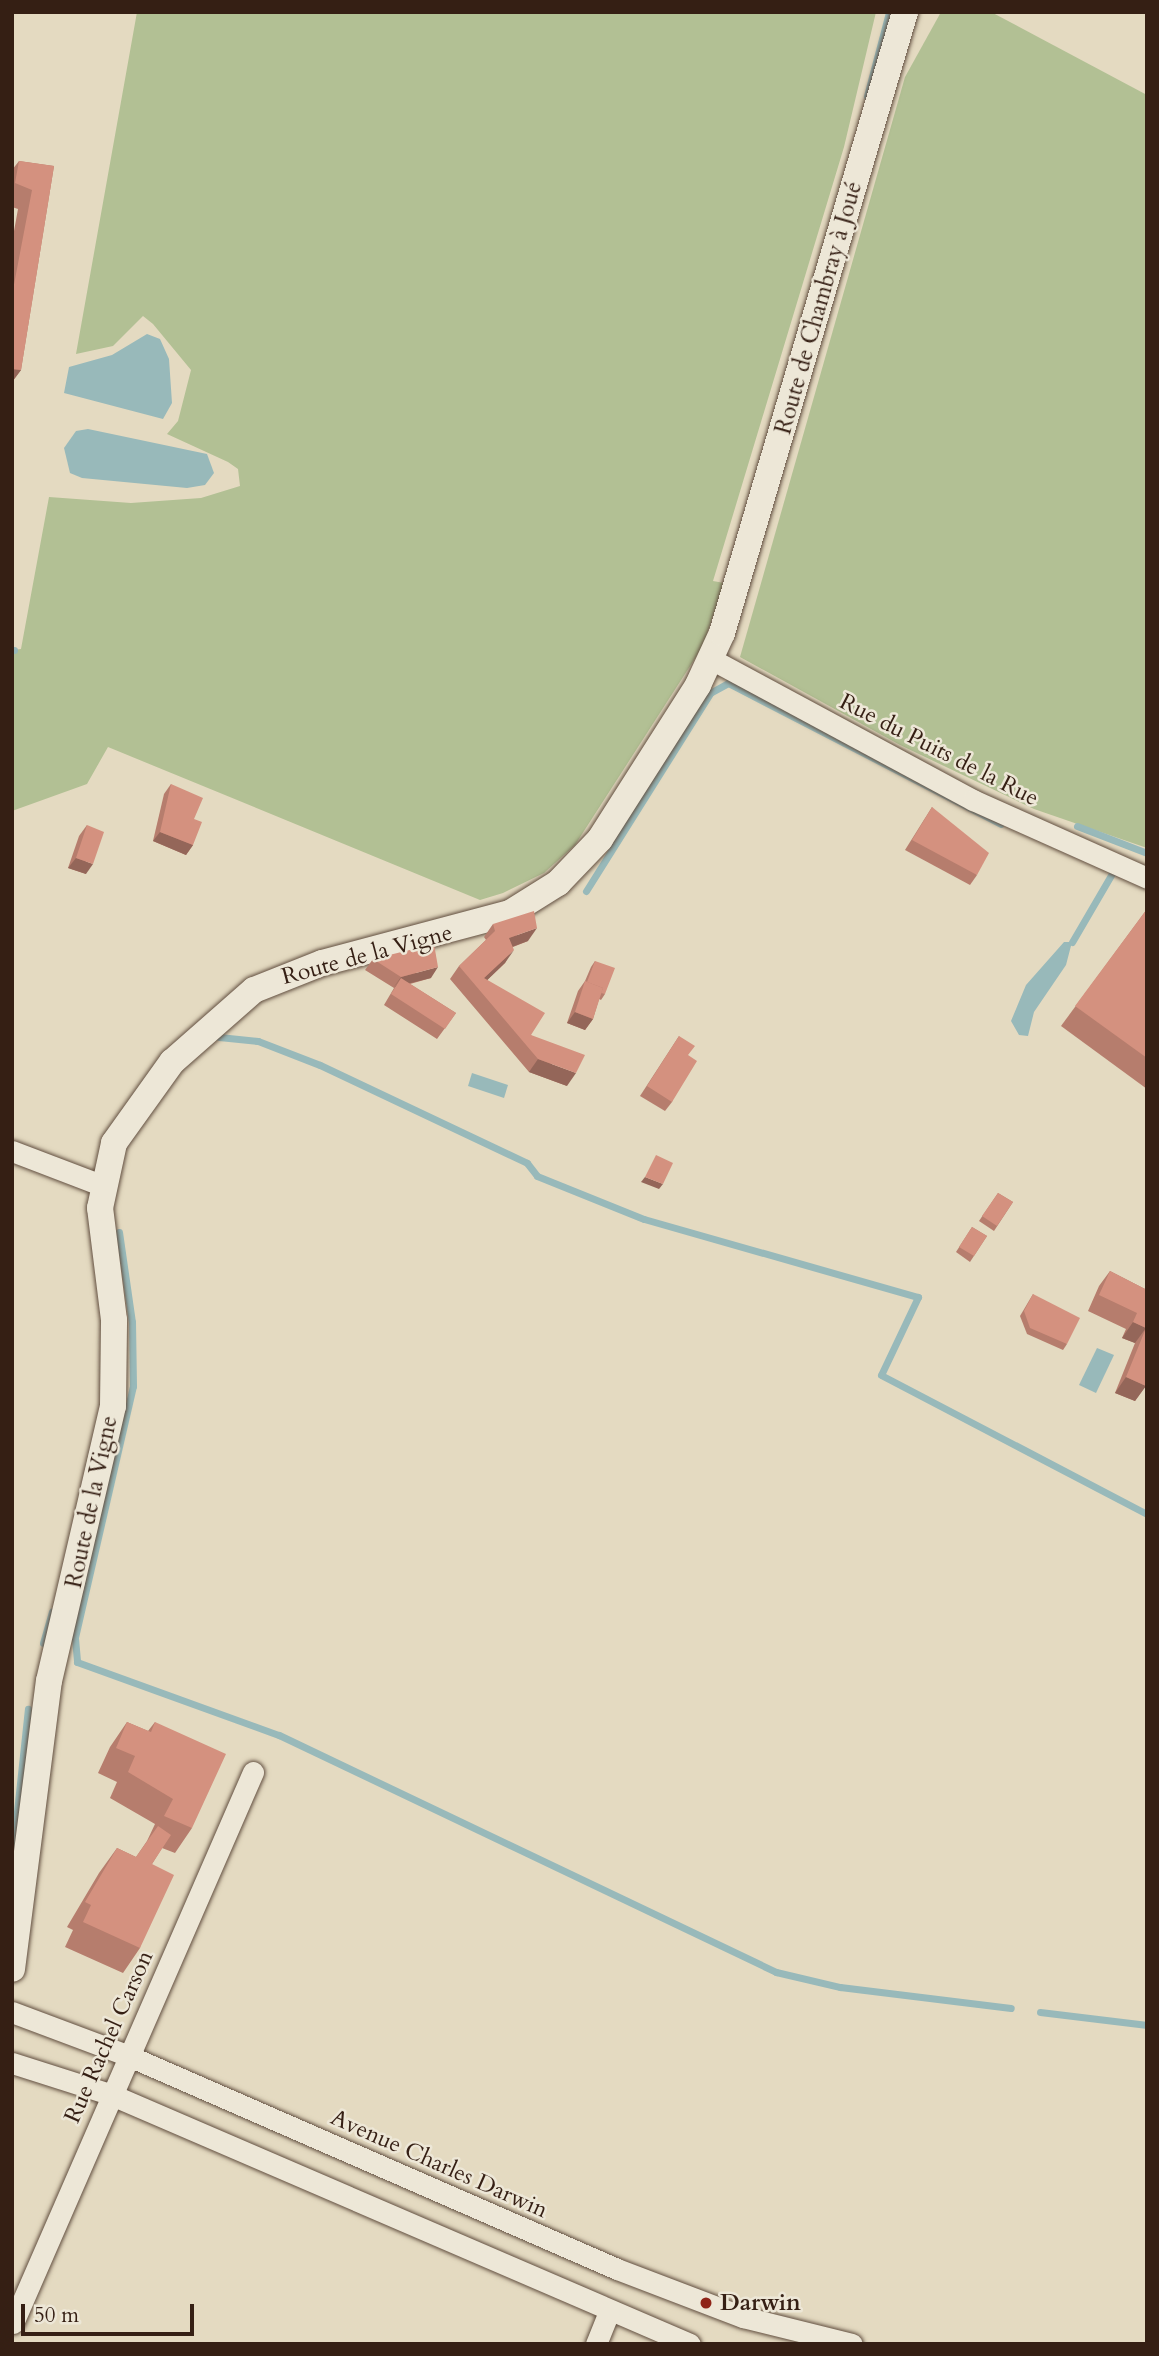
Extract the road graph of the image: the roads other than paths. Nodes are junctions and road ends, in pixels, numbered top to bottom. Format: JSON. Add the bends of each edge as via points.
{"nodes":[{"id":1,"x":905,"y":12,"type":"edge"},
{"id":2,"x":732,"y":604,"type":"joint"},
{"id":3,"x":711,"y":659,"type":"junction"},
{"id":4,"x":1147,"y":878,"type":"edge"},
{"id":5,"x":12,"y":1151,"type":"edge"},
{"id":6,"x":102,"y":1185,"type":"junction"},
{"id":7,"x":253,"y":1772,"type":"dead end"},
{"id":8,"x":12,"y":1969,"type":"edge"},
{"id":9,"x":12,"y":2012,"type":"edge"},
{"id":10,"x":129,"y":2056,"type":"junction"},
{"id":11,"x":12,"y":2063,"type":"edge"},
{"id":12,"x":112,"y":2095,"type":"junction"},
{"id":13,"x":609,"y":2311,"type":"junction"},
{"id":14,"x":13,"y":2323,"type":"edge"},
{"id":15,"x":596,"y":2344,"type":"edge"},
{"id":16,"x":691,"y":2344,"type":"edge"},
{"id":17,"x":852,"y":2344,"type":"edge"}],
"edges":[{"from":1,"to":2,"type":"street","name":"Route de Chambray à Joué"},
{"from":2,"to":3,"type":"street","name":"Route de la Vigne"},
{"from":3,"to":4,"type":"street","name":"Rue du Puits de la Rue","via":[[973,800]]},
{"from":3,"to":6,"type":"street","name":"Route de la Vigne","via":[[621,808],[558,883],[480,923],[322,963],[254,990],[199,1034],[146,1094],[114,1143]]},
{"from":5,"to":6,"type":"street"},
{"from":6,"to":8,"type":"street","name":"Route de la Vigne","via":[[116,1343],[113,1406],[49,1681]]},
{"from":7,"to":10,"type":"street","name":"Rue Rachel Carson"},
{"from":9,"to":10,"type":"street","name":"Avenue Charles Darwin"},
{"from":10,"to":12,"type":"street","name":"Rue Rachel Carson"},
{"from":10,"to":17,"type":"street","name":"Avenue Charles Darwin","via":[[617,2269],[743,2318]]},
{"from":11,"to":12,"type":"street"},
{"from":12,"to":13,"type":"street"},
{"from":12,"to":14,"type":"street","name":"Rue Rachel Carson"},
{"from":13,"to":15,"type":"street"},
{"from":13,"to":16,"type":"street"}]}
